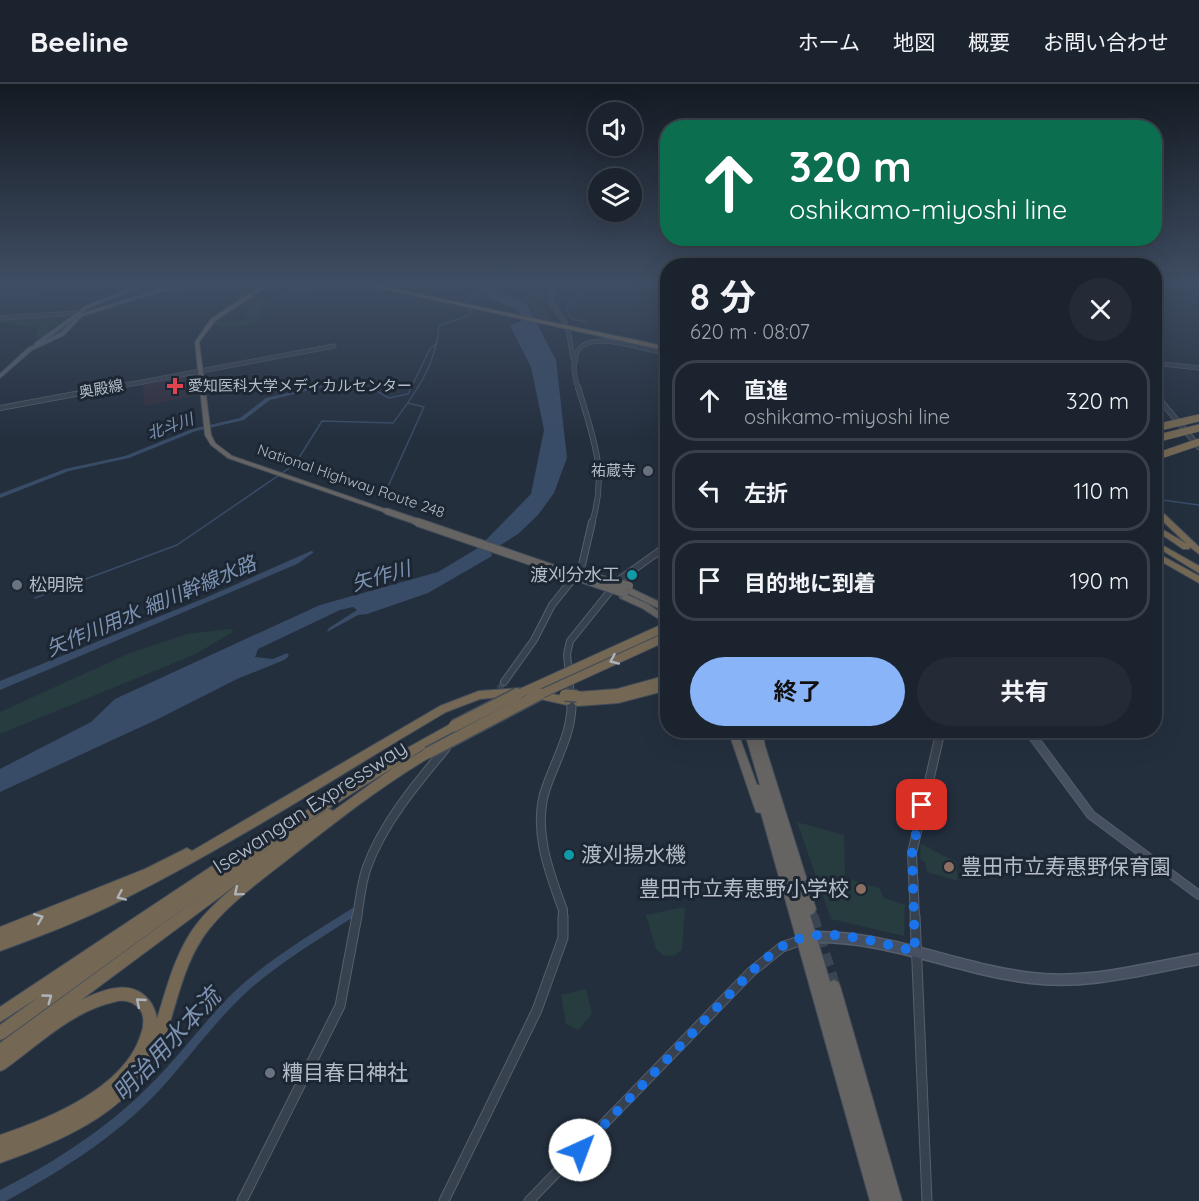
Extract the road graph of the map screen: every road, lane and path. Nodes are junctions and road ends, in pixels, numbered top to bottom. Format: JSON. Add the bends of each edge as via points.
{"nodes":[{"id":1,"x":48,"y":335,"type":"edge"},
{"id":2,"x":60,"y":335,"type":"edge"},
{"id":3,"x":201,"y":335,"type":"edge"},
{"id":4,"x":569,"y":335,"type":"edge"},
{"id":5,"x":605,"y":335,"type":"edge"},
{"id":6,"x":608,"y":335,"type":"edge"},
{"id":7,"x":334,"y":346,"type":"dead end"},
{"id":8,"x":660,"y":348,"type":"edge"},
{"id":9,"x":660,"y":348,"type":"edge"},
{"id":10,"x":30,"y":349,"type":"junction"},
{"id":11,"x":660,"y":349,"type":"edge"},
{"id":12,"x":576,"y":360,"type":"junction"},
{"id":13,"x":1162,"y":364,"type":"edge"},
{"id":14,"x":1199,"y":368,"type":"edge"},
{"id":15,"x":200,"y":370,"type":"junction"},
{"id":16,"x":0,"y":377,"type":"edge"},
{"id":17,"x":1162,"y":401,"type":"edge"},
{"id":18,"x":0,"y":408,"type":"edge"},
{"id":19,"x":1199,"y":418,"type":"edge"},
{"id":20,"x":1199,"y":424,"type":"edge"},
{"id":21,"x":1162,"y":426,"type":"edge"},
{"id":22,"x":208,"y":427,"type":"joint"},
{"id":23,"x":1199,"y":428,"type":"edge"},
{"id":24,"x":1162,"y":432,"type":"edge"},
{"id":25,"x":1162,"y":437,"type":"edge"},
{"id":26,"x":1199,"y":437,"type":"edge"},
{"id":27,"x":1199,"y":445,"type":"edge"},
{"id":28,"x":1162,"y":448,"type":"edge"},
{"id":29,"x":1162,"y":455,"type":"edge"},
{"id":30,"x":387,"y":510,"type":"junction"},
{"id":31,"x":1162,"y":517,"type":"edge"},
{"id":32,"x":1162,"y":532,"type":"edge"},
{"id":33,"x":1162,"y":542,"type":"edge"},
{"id":34,"x":1162,"y":548,"type":"edge"},
{"id":35,"x":660,"y":551,"type":"edge"},
{"id":36,"x":1199,"y":551,"type":"edge"},
{"id":37,"x":1199,"y":556,"type":"edge"},
{"id":38,"x":1162,"y":560,"type":"edge"},
{"id":39,"x":1199,"y":565,"type":"edge"},
{"id":40,"x":1198,"y":576,"type":"edge"},
{"id":41,"x":625,"y":591,"type":"junction"},
{"id":42,"x":660,"y":602,"type":"edge"},
{"id":43,"x":660,"y":606,"type":"edge"},
{"id":44,"x":660,"y":611,"type":"edge"},
{"id":45,"x":660,"y":618,"type":"edge"},
{"id":46,"x":660,"y":628,"type":"edge"},
{"id":47,"x":660,"y":640,"type":"edge"},
{"id":48,"x":660,"y":681,"type":"edge"},
{"id":49,"x":504,"y":682,"type":"tunnel mouth"},
{"id":50,"x":660,"y":688,"type":"edge"},
{"id":51,"x":572,"y":698,"type":"junction"},
{"id":52,"x":491,"y":700,"type":"tunnel mouth"},
{"id":53,"x":736,"y":738,"type":"edge"},
{"id":54,"x":745,"y":738,"type":"edge"},
{"id":55,"x":750,"y":738,"type":"edge"},
{"id":56,"x":759,"y":738,"type":"edge"},
{"id":57,"x":940,"y":738,"type":"edge"},
{"id":58,"x":1036,"y":738,"type":"edge"},
{"id":59,"x":402,"y":768,"type":"junction"},
{"id":60,"x":356,"y":784,"type":"junction"},
{"id":61,"x":768,"y":802,"type":"junction"},
{"id":62,"x":1199,"y":894,"type":"edge"},
{"id":63,"x":810,"y":909,"type":"tunnel mouth"},
{"id":64,"x":0,"y":933,"type":"edge"},
{"id":65,"x":807,"y":938,"type":"junction"},
{"id":66,"x":0,"y":945,"type":"edge"},
{"id":67,"x":915,"y":951,"type":"junction"},
{"id":68,"x":1199,"y":959,"type":"edge"},
{"id":69,"x":834,"y":986,"type":"tunnel mouth"},
{"id":70,"x":0,"y":1016,"type":"edge"},
{"id":71,"x":0,"y":1033,"type":"edge"},
{"id":72,"x":0,"y":1052,"type":"edge"},
{"id":73,"x":0,"y":1064,"type":"edge"},
{"id":74,"x":0,"y":1143,"type":"edge"},
{"id":75,"x":0,"y":1155,"type":"edge"},
{"id":76,"x":242,"y":1201,"type":"edge"},
{"id":77,"x":444,"y":1201,"type":"edge"},
{"id":78,"x":529,"y":1201,"type":"edge"},
{"id":79,"x":877,"y":1201,"type":"edge"},
{"id":80,"x":888,"y":1201,"type":"edge"},
{"id":81,"x":895,"y":1201,"type":"edge"},
{"id":82,"x":927,"y":1201,"type":"edge"}],
"edges":[{"from":1,"to":10,"type":"main road"},
{"from":2,"to":10,"type":"main road"},
{"from":3,"to":15,"type":"highway","name":"National Highway Route 248","via":[[196,343]]},
{"from":4,"to":12,"type":"street"},
{"from":5,"to":9,"type":"highway"},
{"from":6,"to":8,"type":"highway"},
{"from":7,"to":15,"type":"street","name":"奥殿線"},
{"from":10,"to":16,"type":"main road"},
{"from":11,"to":12,"type":"street","via":[[594,339],[581,344]]},
{"from":12,"to":49,"type":"street","via":[[573,372],[601,478],[599,499],[581,569],[552,605],[534,640]]},
{"from":13,"to":14,"type":"street"},
{"from":15,"to":18,"type":"street","name":"奥殿線"},
{"from":15,"to":22,"type":"highway","name":"National Highway Route 248"},
{"from":17,"to":27,"type":"street"},
{"from":19,"to":21,"type":"highway","bridge":true},
{"from":20,"to":24,"type":"highway","bridge":true},
{"from":22,"to":30,"type":"highway","name":"National Highway Route 248","via":[[213,444],[230,457]]},
{"from":23,"to":25,"type":"highway","bridge":true},
{"from":26,"to":28,"type":"highway"},
{"from":27,"to":29,"type":"highway","bridge":true},
{"from":30,"to":41,"type":"highway","name":"National Highway Route 248","bridge":true},
{"from":30,"to":41,"type":"highway","name":"National Highway Route 248","bridge":true},
{"from":31,"to":36,"type":"highway"},
{"from":32,"to":37,"type":"highway"},
{"from":33,"to":39,"type":"highway"},
{"from":34,"to":40,"type":"highway"},
{"from":35,"to":77,"type":"street","via":[[619,580],[570,641],[567,654],[573,711],[566,739],[551,769],[543,803],[542,842],[563,910],[563,938],[537,1010]]},
{"from":38,"to":40,"type":"highway"},
{"from":41,"to":42,"type":"highway"},
{"from":41,"to":43,"type":"highway"},
{"from":41,"to":44,"type":"highway"},
{"from":41,"to":45,"type":"highway"},
{"from":46,"to":60,"type":"highway","name":"Isewangan Expressway","bridge":true,"via":[[454,726]]},
{"from":47,"to":59,"type":"highway","name":"Isewangan Expressway","one_way":true,"bridge":true,"via":[[538,695]]},
{"from":48,"to":51,"type":"highway","via":[[617,693]]},
{"from":50,"to":51,"type":"highway","via":[[618,699]]},
{"from":64,"to":51,"type":"highway","one_way":true,"via":[[179,858],[450,700],[496,687],[526,688]]},
{"from":51,"to":66,"type":"highway","one_way":true,"via":[[505,692],[462,701],[137,888]]},
{"from":52,"to":76,"type":"street","via":[[442,751],[393,815],[370,857],[345,991]]},
{"from":53,"to":61,"type":"highway"},
{"from":54,"to":61,"type":"highway"},
{"from":55,"to":61,"type":"highway"},
{"from":56,"to":61,"type":"highway"},
{"from":57,"to":67,"type":"street","via":[[913,843]]},
{"from":58,"to":62,"type":"main road","via":[[1091,815]]},
{"from":59,"to":72,"type":"highway","name":"Isewangan Expressway","via":[[231,881]]},
{"from":59,"to":75,"type":"highway","one_way":true,"via":[[262,872],[207,922],[178,969],[154,1047],[124,1088],[60,1130]]},
{"from":60,"to":70,"type":"highway","via":[[226,863]]},
{"from":71,"to":60,"type":"highway","name":"Isewangan Expressway","one_way":true,"via":[[229,868]]},
{"from":61,"to":63,"type":"highway"},
{"from":61,"to":65,"type":"highway"},
{"from":61,"to":65,"type":"highway","via":[[779,857]]},
{"from":65,"to":67,"type":"main road","via":[[859,938]]},
{"from":65,"to":78,"type":"street","via":[[782,946],[751,972]]},
{"from":65,"to":79,"type":"highway"},
{"from":65,"to":80,"type":"highway"},
{"from":67,"to":68,"type":"main road","via":[[994,972],[1070,980]]},
{"from":67,"to":82,"type":"street"},
{"from":69,"to":81,"type":"highway"},
{"from":74,"to":73,"type":"highway","one_way":true,"via":[[64,1116],[113,1085],[143,1048],[149,1014],[142,1002],[130,995],[106,997],[75,1012]]}]}
